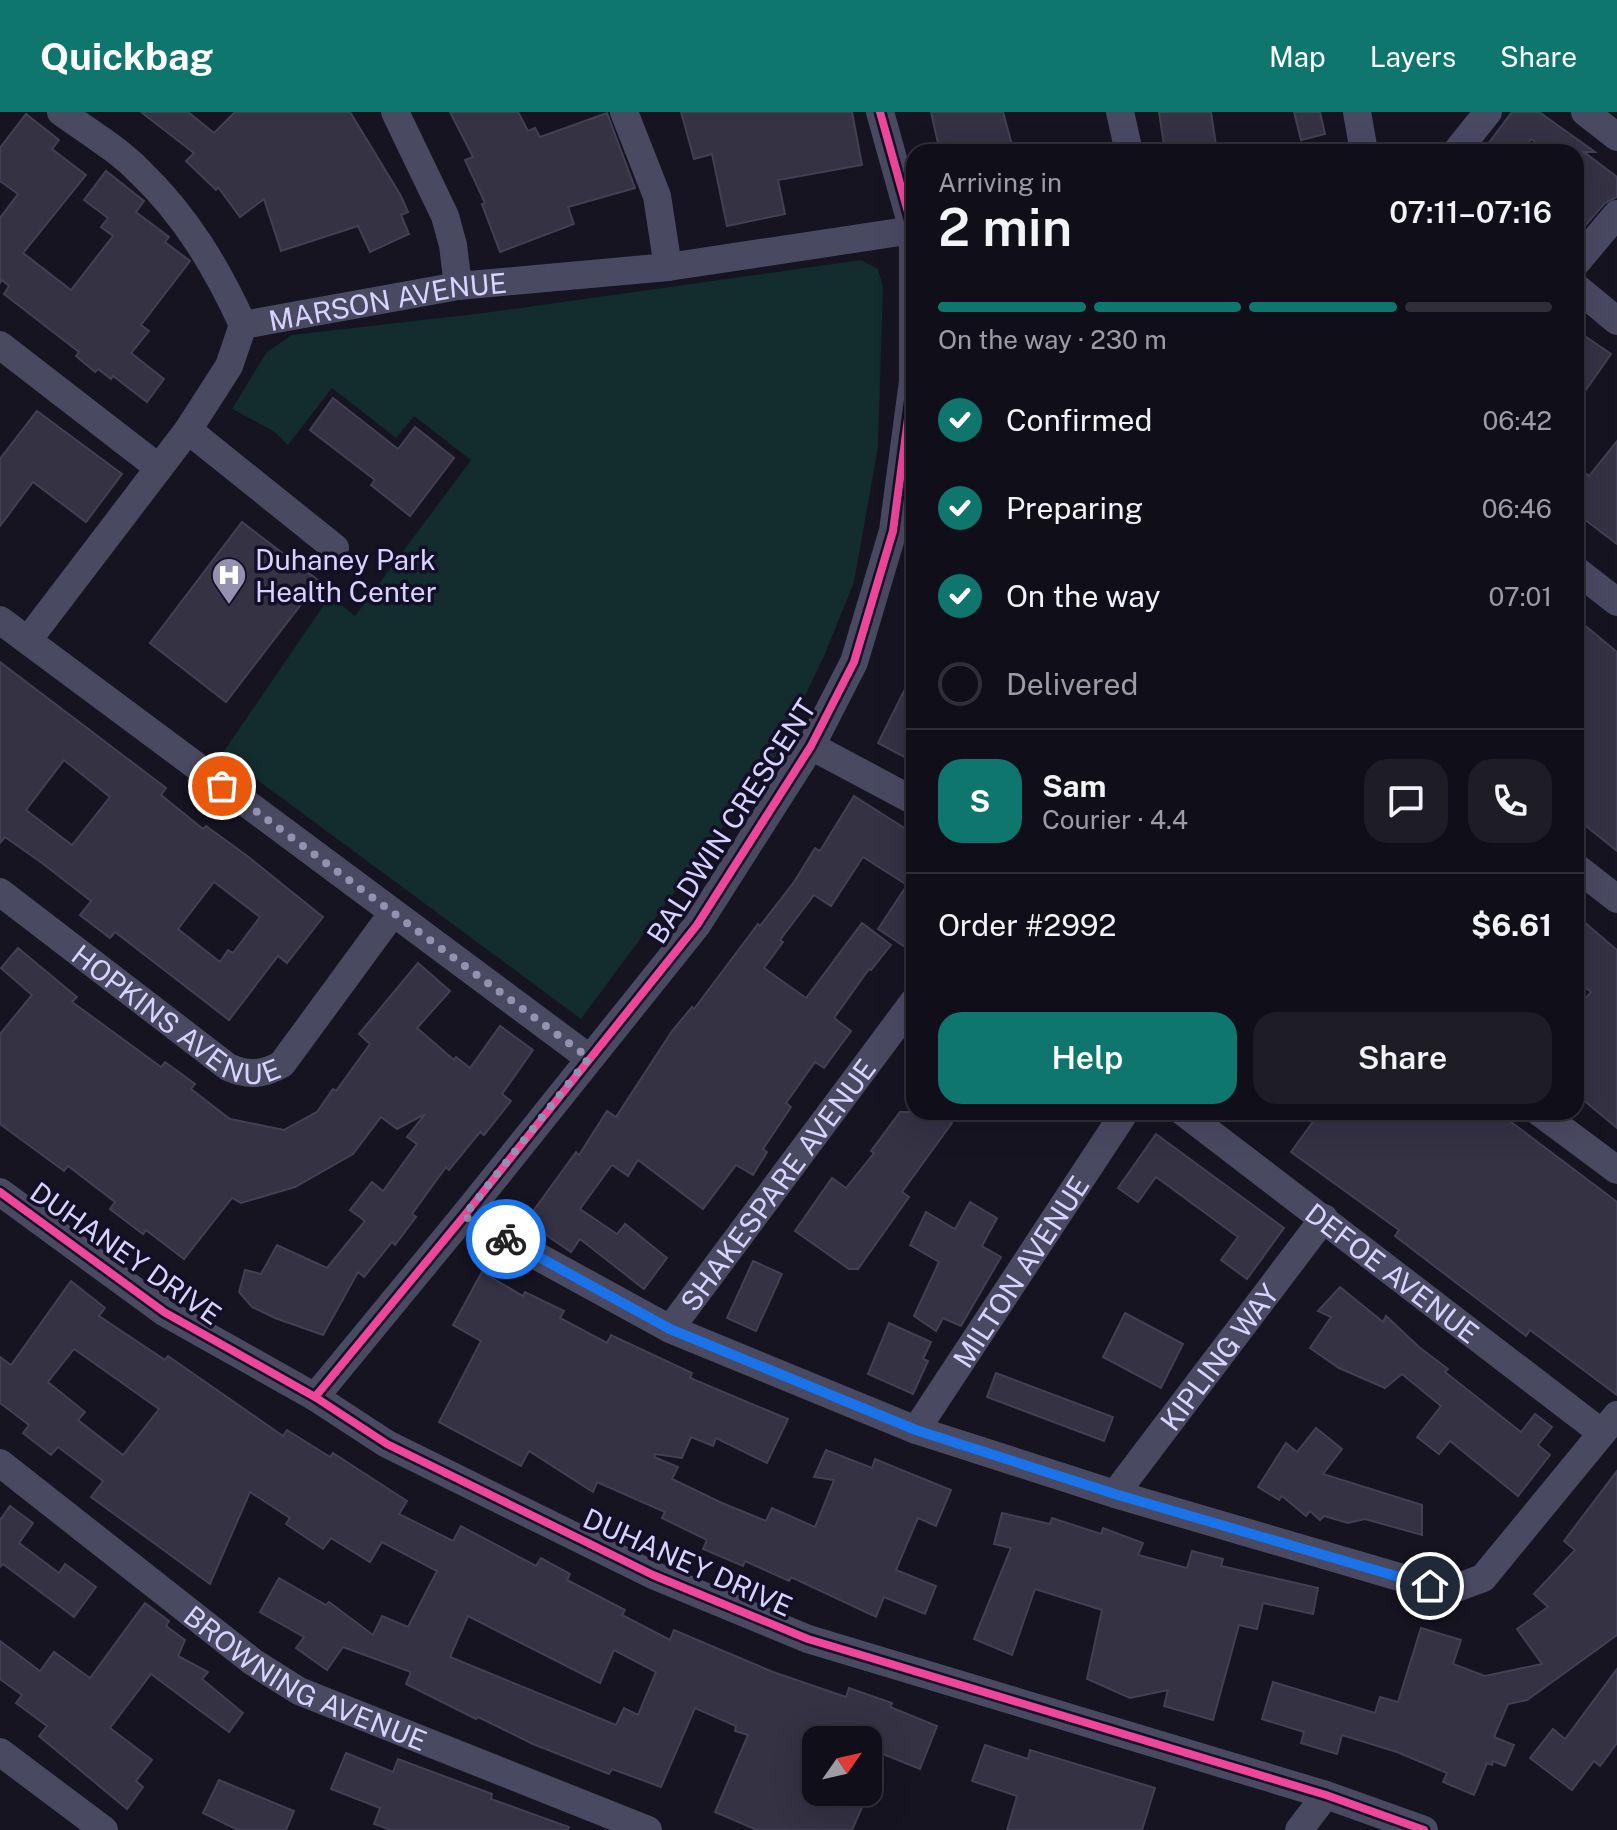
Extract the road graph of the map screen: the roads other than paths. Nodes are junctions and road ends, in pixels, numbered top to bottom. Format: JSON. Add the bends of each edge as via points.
{"nodes":[{"id":1,"x":61,"y":112,"type":"edge"},
{"id":2,"x":395,"y":112,"type":"edge"},
{"id":3,"x":624,"y":112,"type":"edge"},
{"id":4,"x":880,"y":112,"type":"edge"},
{"id":5,"x":1120,"y":112,"type":"edge"},
{"id":6,"x":1357,"y":112,"type":"edge"},
{"id":7,"x":1488,"y":112,"type":"edge"},
{"id":8,"x":1585,"y":112,"type":"edge"},
{"id":9,"x":1617,"y":137,"type":"edge"},
{"id":10,"x":1127,"y":144,"type":"edge"},
{"id":11,"x":1363,"y":144,"type":"edge"},
{"id":12,"x":1462,"y":144,"type":"edge"},
{"id":13,"x":906,"y":205,"type":"edge"},
{"id":14,"x":1617,"y":214,"type":"edge"},
{"id":15,"x":906,"y":231,"type":"edge"},
{"id":16,"x":1584,"y":253,"type":"edge"},
{"id":17,"x":668,"y":267,"type":"junction"},
{"id":18,"x":458,"y":286,"type":"junction"},
{"id":19,"x":1584,"y":294,"type":"edge"},
{"id":20,"x":1617,"y":321,"type":"edge"},
{"id":21,"x":243,"y":325,"type":"junction"},
{"id":22,"x":0,"y":345,"type":"edge"},
{"id":23,"x":188,"y":430,"type":"junction"},
{"id":24,"x":906,"y":434,"type":"edge"},
{"id":25,"x":159,"y":468,"type":"junction"},
{"id":26,"x":335,"y":548,"type":"dead end"},
{"id":27,"x":1584,"y":576,"type":"edge"},
{"id":28,"x":1617,"y":602,"type":"edge"},
{"id":29,"x":0,"y":620,"type":"edge"},
{"id":30,"x":28,"y":640,"type":"junction"},
{"id":31,"x":811,"y":746,"type":"junction"},
{"id":32,"x":906,"y":797,"type":"edge"},
{"id":33,"x":1584,"y":873,"type":"edge"},
{"id":34,"x":0,"y":892,"type":"edge"},
{"id":35,"x":1617,"y":899,"type":"edge"},
{"id":36,"x":392,"y":914,"type":"junction"},
{"id":37,"x":906,"y":1012,"type":"edge"},
{"id":38,"x":589,"y":1058,"type":"junction"},
{"id":39,"x":1120,"y":1120,"type":"edge"},
{"id":40,"x":1194,"y":1120,"type":"edge"},
{"id":41,"x":1550,"y":1120,"type":"edge"},
{"id":42,"x":1617,"y":1170,"type":"edge"},
{"id":43,"x":4,"y":1203,"type":"edge"},
{"id":44,"x":464,"y":1216,"type":"junction"},
{"id":45,"x":1324,"y":1218,"type":"junction"},
{"id":46,"x":670,"y":1329,"type":"junction"},
{"id":47,"x":315,"y":1397,"type":"junction"},
{"id":48,"x":1609,"y":1424,"type":"edge"},
{"id":49,"x":916,"y":1430,"type":"junction"},
{"id":50,"x":0,"y":1463,"type":"edge"},
{"id":51,"x":1115,"y":1494,"type":"junction"},
{"id":52,"x":0,"y":1752,"type":"edge"},
{"id":53,"x":1326,"y":1795,"type":"junction"},
{"id":54,"x":104,"y":1830,"type":"edge"},
{"id":55,"x":648,"y":1830,"type":"edge"},
{"id":56,"x":1299,"y":1830,"type":"edge"},
{"id":57,"x":1424,"y":1830,"type":"edge"}],
"edges":[{"from":1,"to":21,"type":"street","via":[[139,169],[187,223]]},
{"from":2,"to":18,"type":"street","via":[[445,216]]},
{"from":3,"to":17,"type":"street","via":[[657,196]]},
{"from":4,"to":13,"type":"street","name":"BALDWIN CRESCENT"},
{"from":5,"to":10,"type":"street"},
{"from":6,"to":11,"type":"street"},
{"from":7,"to":12,"type":"street"},
{"from":8,"to":9,"type":"street"},
{"from":14,"to":16,"type":"street"},
{"from":15,"to":17,"type":"street","name":"MARSON AVENUE"},
{"from":17,"to":18,"type":"street","name":"MARSON AVENUE"},
{"from":18,"to":21,"type":"street","name":"MARSON AVENUE"},
{"from":19,"to":20,"type":"street"},
{"from":21,"to":23,"type":"street","name":"MARSON AVENUE","via":[[229,366]]},
{"from":22,"to":25,"type":"street"},
{"from":23,"to":25,"type":"street","name":"MARSON AVENUE"},
{"from":23,"to":26,"type":"street"},
{"from":24,"to":31,"type":"street","name":"BALDWIN CRESCENT","via":[[893,531],[854,662]]},
{"from":25,"to":30,"type":"street","name":"MARSON AVENUE"},
{"from":27,"to":28,"type":"street"},
{"from":29,"to":30,"type":"street"},
{"from":30,"to":36,"type":"street"},
{"from":31,"to":32,"type":"street"},
{"from":31,"to":38,"type":"street","name":"BALDWIN CRESCENT","via":[[697,925]]},
{"from":33,"to":35,"type":"street"},
{"from":34,"to":36,"type":"street","name":"HOPKINS AVENUE","via":[[228,1067],[252,1074],[282,1064]]},
{"from":36,"to":38,"type":"street"},
{"from":37,"to":46,"type":"street","name":"SHAKESPARE AVENUE"},
{"from":38,"to":44,"type":"street","name":"BALDWIN CRESCENT"},
{"from":39,"to":49,"type":"street","name":"MILTON AVENUE"},
{"from":40,"to":45,"type":"street","name":"DEFOE AVENUE"},
{"from":41,"to":42,"type":"street"},
{"from":43,"to":47,"type":"street","name":"DUHANEY DRIVE","via":[[164,1312]]},
{"from":44,"to":46,"type":"street"},
{"from":44,"to":47,"type":"street","name":"BALDWIN CRESCENT"},
{"from":45,"to":48,"type":"street","name":"DEFOE AVENUE"},
{"from":45,"to":51,"type":"street","name":"KIPLING WAY"},
{"from":46,"to":49,"type":"street"},
{"from":47,"to":53,"type":"street","name":"DUHANEY DRIVE","via":[[387,1444],[653,1575],[808,1639]]},
{"from":48,"to":51,"type":"street","via":[[1483,1578],[1456,1588],[1430,1586]]},
{"from":49,"to":51,"type":"street"},
{"from":50,"to":55,"type":"street","name":"BROWNING AVENUE","via":[[253,1662],[299,1691]]},
{"from":52,"to":54,"type":"street"},
{"from":53,"to":56,"type":"street"},
{"from":53,"to":57,"type":"street","name":"DUHANEY DRIVE"}]}
